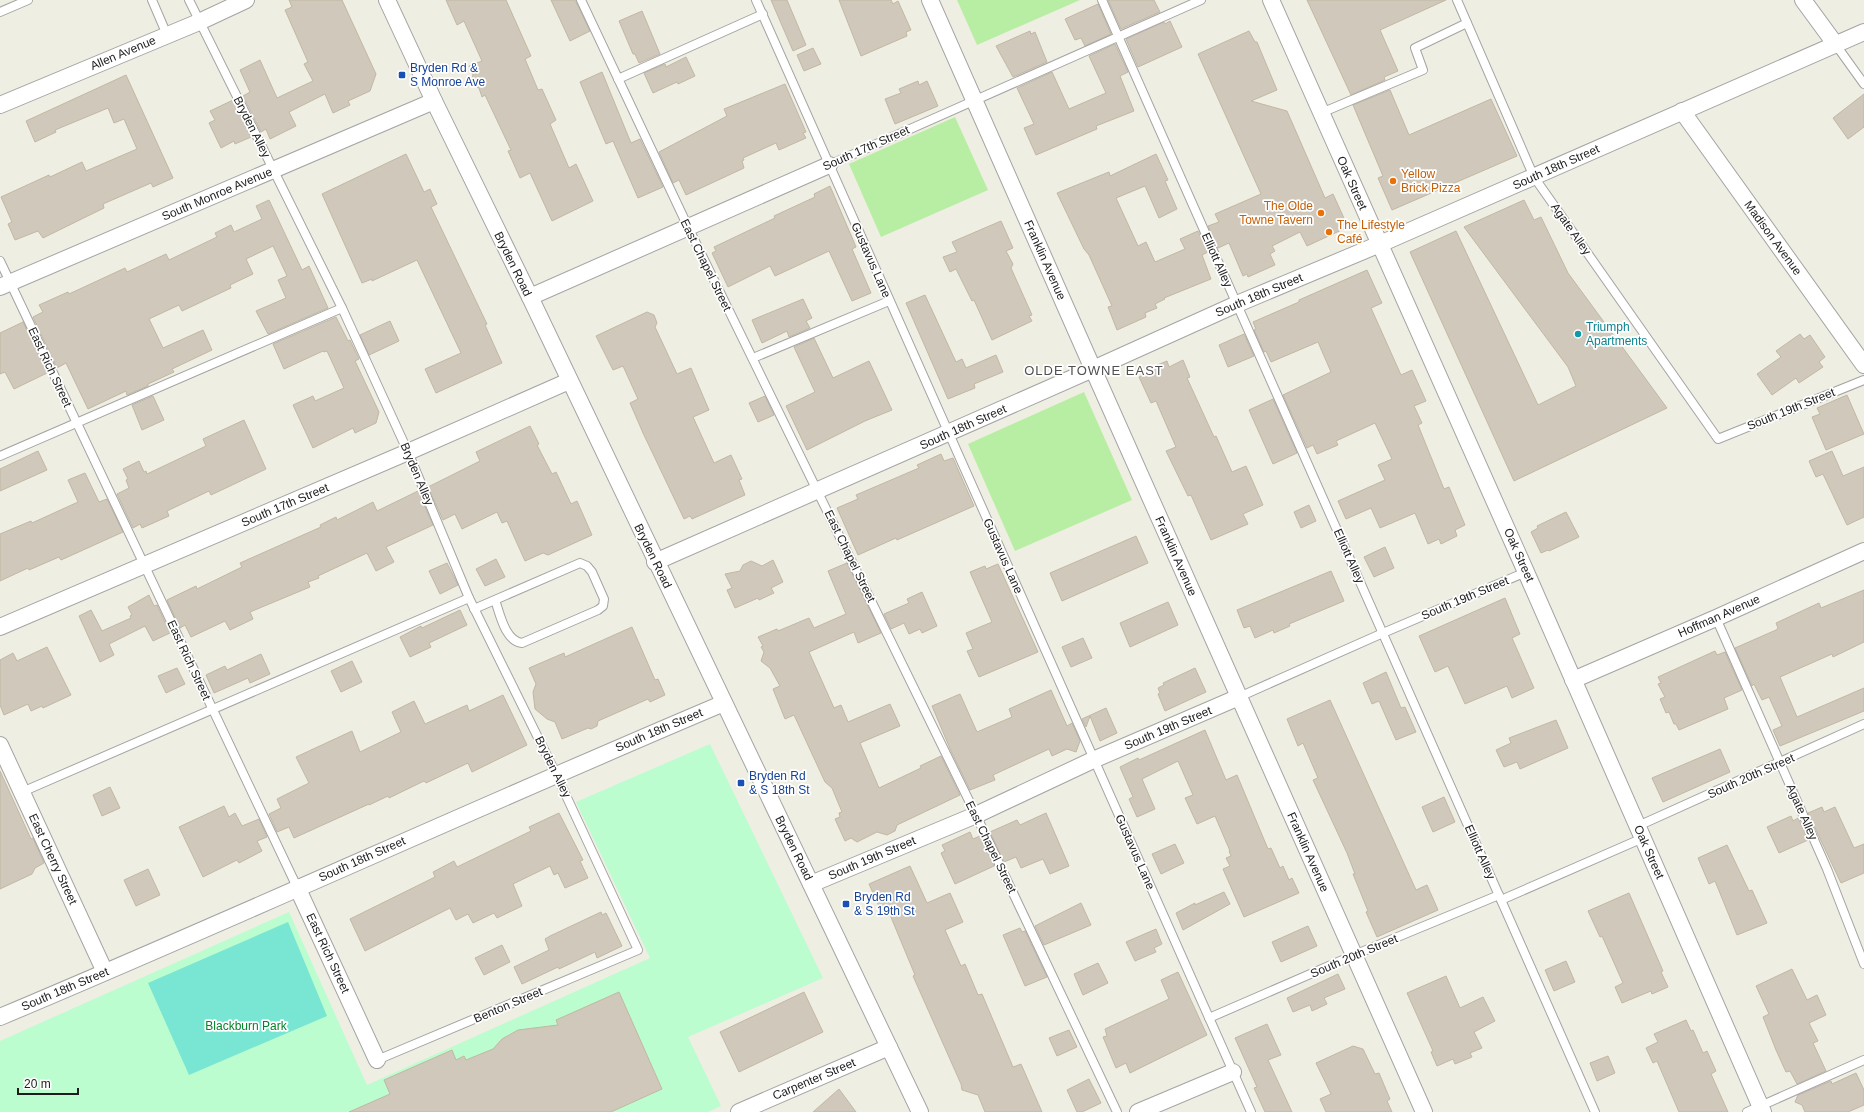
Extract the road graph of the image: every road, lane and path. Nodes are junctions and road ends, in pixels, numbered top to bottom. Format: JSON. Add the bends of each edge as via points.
{"nodes":[{"id":1,"x":28,"y":0,"type":"edge"},
{"id":2,"x":152,"y":0,"type":"edge"},
{"id":3,"x":189,"y":0,"type":"edge"},
{"id":4,"x":246,"y":0,"type":"edge"},
{"id":5,"x":387,"y":0,"type":"edge"},
{"id":6,"x":581,"y":0,"type":"edge"},
{"id":7,"x":756,"y":0,"type":"edge"},
{"id":8,"x":930,"y":0,"type":"edge"},
{"id":9,"x":1102,"y":0,"type":"edge"},
{"id":10,"x":1202,"y":0,"type":"edge"},
{"id":11,"x":1271,"y":0,"type":"edge"},
{"id":12,"x":1457,"y":0,"type":"edge"},
{"id":13,"x":1803,"y":0,"type":"edge"},
{"id":14,"x":0,"y":12,"type":"edge"},
{"id":15,"x":763,"y":14,"type":"junction"},
{"id":16,"x":199,"y":22,"type":"junction"},
{"id":17,"x":1467,"y":23,"type":"junction"},
{"id":18,"x":1864,"y":32,"type":"edge"},
{"id":19,"x":167,"y":35,"type":"junction"},
{"id":20,"x":1118,"y":38,"type":"junction"},
{"id":21,"x":1836,"y":45,"type":"junction"},
{"id":22,"x":618,"y":78,"type":"junction"},
{"id":23,"x":1864,"y":84,"type":"edge"},
{"id":24,"x":974,"y":100,"type":"junction"},
{"id":25,"x":434,"y":101,"type":"junction"},
{"id":26,"x":0,"y":105,"type":"edge"},
{"id":27,"x":1682,"y":111,"type":"junction"},
{"id":28,"x":1321,"y":113,"type":"junction"},
{"id":29,"x":829,"y":165,"type":"junction"},
{"id":30,"x":274,"y":170,"type":"junction"},
{"id":31,"x":1534,"y":177,"type":"junction"},
{"id":32,"x":688,"y":227,"type":"junction"},
{"id":33,"x":1380,"y":244,"type":"junction"},
{"id":34,"x":0,"y":261,"type":"edge"},
{"id":35,"x":5,"y":285,"type":"edge"},
{"id":36,"x":530,"y":297,"type":"junction"},
{"id":37,"x":889,"y":300,"type":"junction"},
{"id":38,"x":1237,"y":304,"type":"junction"},
{"id":39,"x":342,"y":308,"type":"junction"},
{"id":40,"x":752,"y":358,"type":"junction"},
{"id":41,"x":1864,"y":365,"type":"edge"},
{"id":42,"x":1093,"y":369,"type":"junction"},
{"id":43,"x":1864,"y":380,"type":"edge"},
{"id":44,"x":569,"y":381,"type":"junction"},
{"id":45,"x":77,"y":423,"type":"junction"},
{"id":46,"x":948,"y":433,"type":"junction"},
{"id":47,"x":1718,"y":439,"type":"joint"},
{"id":48,"x":408,"y":452,"type":"junction"},
{"id":49,"x":0,"y":456,"type":"edge"},
{"id":50,"x":818,"y":491,"type":"junction"},
{"id":51,"x":1864,"y":551,"type":"edge"},
{"id":52,"x":655,"y":562,"type":"junction"},
{"id":53,"x":144,"y":565,"type":"junction"},
{"id":54,"x":1526,"y":572,"type":"junction"},
{"id":55,"x":469,"y":598,"type":"junction"},
{"id":56,"x":495,"y":600,"type":"junction"},
{"id":57,"x":474,"y":609,"type":"junction"},
{"id":58,"x":1716,"y":618,"type":"junction"},
{"id":59,"x":0,"y":627,"type":"edge"},
{"id":60,"x":1383,"y":633,"type":"junction"},
{"id":61,"x":1573,"y":680,"type":"junction"},
{"id":62,"x":1239,"y":697,"type":"junction"},
{"id":63,"x":724,"y":703,"type":"junction"},
{"id":64,"x":212,"y":709,"type":"junction"},
{"id":65,"x":1864,"y":724,"type":"edge"},
{"id":66,"x":0,"y":745,"type":"edge"},
{"id":67,"x":1093,"y":760,"type":"junction"},
{"id":68,"x":1780,"y":763,"type":"junction"},
{"id":69,"x":556,"y":774,"type":"junction"},
{"id":70,"x":22,"y":792,"type":"junction"},
{"id":71,"x":976,"y":815,"type":"junction"},
{"id":72,"x":1640,"y":832,"type":"junction"},
{"id":73,"x":811,"y":884,"type":"junction"},
{"id":74,"x":297,"y":887,"type":"junction"},
{"id":75,"x":1500,"y":898,"type":"junction"},
{"id":76,"x":638,"y":950,"type":"joint"},
{"id":77,"x":1354,"y":955,"type":"junction"},
{"id":78,"x":1864,"y":964,"type":"edge"},
{"id":79,"x":105,"y":972,"type":"junction"},
{"id":80,"x":0,"y":1016,"type":"edge"},
{"id":81,"x":1209,"y":1018,"type":"junction"},
{"id":82,"x":889,"y":1047,"type":"junction"},
{"id":83,"x":377,"y":1060,"type":"joint"},
{"id":84,"x":1864,"y":1060,"type":"edge"},
{"id":85,"x":1233,"y":1072,"type":"junction"},
{"id":86,"x":1757,"y":1110,"type":"edge"},
{"id":87,"x":739,"y":1112,"type":"edge"},
{"id":88,"x":920,"y":1112,"type":"edge"},
{"id":89,"x":1117,"y":1112,"type":"edge"},
{"id":90,"x":1138,"y":1112,"type":"edge"},
{"id":91,"x":1251,"y":1112,"type":"edge"},
{"id":92,"x":1424,"y":1112,"type":"edge"},
{"id":93,"x":1595,"y":1112,"type":"edge"}],
"edges":[{"from":1,"to":14,"type":"lane"},
{"from":2,"to":19,"type":"lane"},
{"from":3,"to":16,"type":"lane","name":"Bryden Alley"},
{"from":4,"to":16,"type":"street","name":"Allen Avenue"},
{"from":5,"to":25,"type":"street","name":"Bryden Road"},
{"from":6,"to":22,"type":"lane","name":"East Chapel Street"},
{"from":7,"to":15,"type":"lane","name":"Gustavus Lane"},
{"from":8,"to":24,"type":"street","name":"Franklin Avenue"},
{"from":9,"to":20,"type":"lane","name":"Elliott Alley"},
{"from":10,"to":20,"type":"lane","name":"South 17th Street"},
{"from":11,"to":28,"type":"street","name":"Oak Street"},
{"from":12,"to":17,"type":"lane","name":"Agate Alley"},
{"from":13,"to":21,"type":"street"},
{"from":15,"to":22,"type":"lane"},
{"from":15,"to":29,"type":"lane","name":"Gustavus Lane"},
{"from":16,"to":19,"type":"street","name":"Allen Avenue"},
{"from":16,"to":30,"type":"lane","name":"Bryden Alley"},
{"from":17,"to":28,"type":"lane","via":[[1415,48],[1423,70]]},
{"from":17,"to":31,"type":"lane","name":"Agate Alley"},
{"from":18,"to":21,"type":"street","name":"South 18th Street"},
{"from":19,"to":26,"type":"street","name":"Allen Avenue"},
{"from":20,"to":24,"type":"lane","name":"South 17th Street"},
{"from":20,"to":38,"type":"lane","name":"Elliott Alley"},
{"from":21,"to":23,"type":"lane"},
{"from":21,"to":27,"type":"street","name":"South 18th Street"},
{"from":22,"to":32,"type":"lane","name":"East Chapel Street"},
{"from":24,"to":29,"type":"lane","name":"South 17th Street"},
{"from":24,"to":42,"type":"street","name":"Franklin Avenue"},
{"from":25,"to":30,"type":"street","name":"South Monroe Avenue"},
{"from":25,"to":36,"type":"street","name":"Bryden Road"},
{"from":27,"to":31,"type":"street","name":"South 18th Street"},
{"from":27,"to":41,"type":"street","name":"Madison Avenue"},
{"from":28,"to":33,"type":"street","name":"Oak Street"},
{"from":29,"to":32,"type":"street","name":"South 17th Street"},
{"from":29,"to":37,"type":"lane","name":"Gustavus Lane"},
{"from":30,"to":35,"type":"street","name":"South Monroe Avenue"},
{"from":30,"to":39,"type":"lane","name":"Bryden Alley"},
{"from":31,"to":33,"type":"street","name":"South 18th Street"},
{"from":31,"to":47,"type":"lane","name":"Agate Alley"},
{"from":32,"to":36,"type":"street","name":"South 17th Street"},
{"from":32,"to":40,"type":"lane","name":"East Chapel Street"},
{"from":33,"to":38,"type":"street","name":"South 18th Street"},
{"from":33,"to":54,"type":"street","name":"Oak Street"},
{"from":34,"to":35,"type":"lane","name":"East Rich Street"},
{"from":35,"to":45,"type":"lane","name":"East Rich Street"},
{"from":36,"to":44,"type":"street","name":"Bryden Road"},
{"from":37,"to":40,"type":"lane"},
{"from":37,"to":46,"type":"lane","name":"Gustavus Lane"},
{"from":38,"to":42,"type":"street","name":"South 18th Street"},
{"from":38,"to":60,"type":"lane","name":"Elliott Alley"},
{"from":39,"to":45,"type":"lane"},
{"from":39,"to":48,"type":"lane","name":"Bryden Alley"},
{"from":40,"to":50,"type":"lane","name":"East Chapel Street"},
{"from":42,"to":46,"type":"street","name":"South 18th Street"},
{"from":42,"to":62,"type":"street","name":"Franklin Avenue"},
{"from":43,"to":47,"type":"lane","name":"South 19th Street"},
{"from":44,"to":48,"type":"street","name":"South 17th Street"},
{"from":44,"to":52,"type":"street","name":"Bryden Road"},
{"from":45,"to":49,"type":"lane"},
{"from":45,"to":53,"type":"lane","name":"East Rich Street"},
{"from":46,"to":50,"type":"street","name":"South 18th Street"},
{"from":46,"to":67,"type":"lane","name":"Gustavus Lane"},
{"from":48,"to":53,"type":"street","name":"South 17th Street"},
{"from":48,"to":55,"type":"lane","name":"Bryden Alley"},
{"from":50,"to":52,"type":"street","name":"South 18th Street"},
{"from":50,"to":71,"type":"lane","name":"East Chapel Street"},
{"from":51,"to":58,"type":"street","name":"Hoffman Avenue"},
{"from":52,"to":63,"type":"street","name":"Bryden Road"},
{"from":53,"to":59,"type":"street","name":"South 17th Street"},
{"from":53,"to":64,"type":"lane","name":"East Rich Street"},
{"from":54,"to":60,"type":"lane","name":"South 19th Street"},
{"from":54,"to":61,"type":"street","name":"Oak Street"},
{"from":55,"to":57,"type":"lane","name":"Bryden Alley"},
{"from":55,"to":64,"type":"lane"},
{"from":56,"to":56,"type":"lane","via":[[580,564],[587,566],[592,572],[604,599],[603,606],[598,610],[522,643],[510,638]]},
{"from":56,"to":57,"type":"lane"},
{"from":57,"to":69,"type":"lane","name":"Bryden Alley"},
{"from":58,"to":61,"type":"street","name":"Hoffman Avenue"},
{"from":58,"to":68,"type":"lane","name":"Agate Alley"},
{"from":60,"to":62,"type":"lane","name":"South 19th Street"},
{"from":60,"to":75,"type":"lane","name":"Elliott Alley"},
{"from":61,"to":72,"type":"street","name":"Oak Street"},
{"from":62,"to":67,"type":"street","name":"South 19th Street"},
{"from":62,"to":77,"type":"street","name":"Franklin Avenue"},
{"from":63,"to":69,"type":"street","name":"South 18th Street"},
{"from":63,"to":73,"type":"street","name":"Bryden Road"},
{"from":64,"to":70,"type":"lane"},
{"from":64,"to":74,"type":"lane","name":"East Rich Street"},
{"from":65,"to":68,"type":"lane","name":"South 20th Street"},
{"from":66,"to":70,"type":"street","name":"East Cherry Street"},
{"from":67,"to":71,"type":"street","name":"South 19th Street"},
{"from":67,"to":81,"type":"lane","name":"Gustavus Lane"},
{"from":68,"to":72,"type":"lane","name":"South 20th Street"},
{"from":68,"to":78,"type":"lane","name":"Agate Alley","via":[[1827,869]]},
{"from":69,"to":74,"type":"street","name":"South 18th Street"},
{"from":69,"to":76,"type":"lane","name":"Bryden Alley"},
{"from":70,"to":79,"type":"street","name":"East Cherry Street"},
{"from":71,"to":73,"type":"street","name":"South 19th Street"},
{"from":71,"to":89,"type":"lane","name":"East Chapel Street"},
{"from":72,"to":75,"type":"lane","name":"South 20th Street"},
{"from":72,"to":86,"type":"street","name":"Oak Street"},
{"from":73,"to":82,"type":"street","name":"Bryden Road"},
{"from":74,"to":79,"type":"street","name":"South 18th Street"},
{"from":74,"to":83,"type":"street","name":"East Rich Street"},
{"from":75,"to":77,"type":"lane","name":"South 20th Street"},
{"from":75,"to":93,"type":"lane","name":"Elliott Alley"},
{"from":76,"to":83,"type":"lane","name":"Benton Street"},
{"from":77,"to":81,"type":"lane","name":"South 20th Street"},
{"from":77,"to":92,"type":"street","name":"Franklin Avenue"},
{"from":79,"to":80,"type":"street","name":"South 18th Street"},
{"from":81,"to":85,"type":"lane","name":"Gustavus Lane"},
{"from":82,"to":87,"type":"street","name":"Carpenter Street"},
{"from":82,"to":88,"type":"street","name":"Bryden Road"},
{"from":84,"to":86,"type":"lane"},
{"from":85,"to":90,"type":"street"},
{"from":85,"to":91,"type":"lane","name":"Gustavus Lane"}]}
